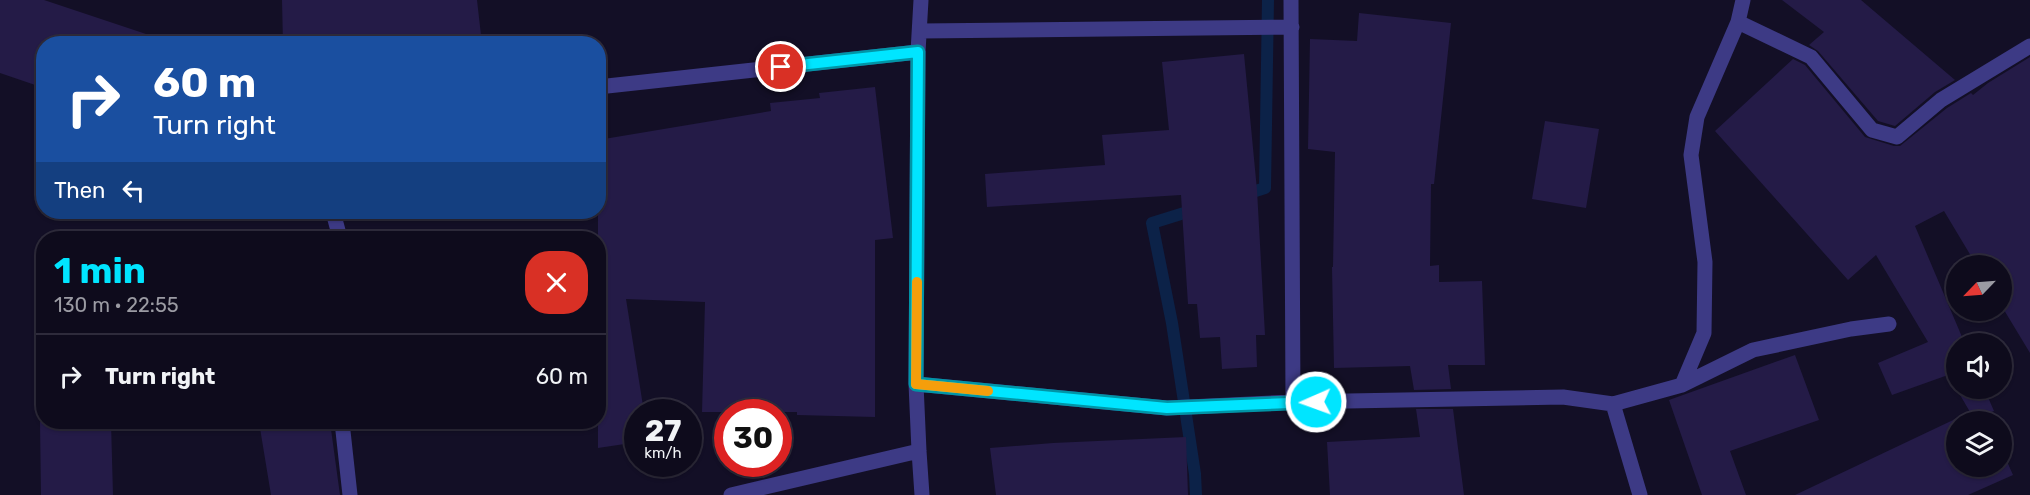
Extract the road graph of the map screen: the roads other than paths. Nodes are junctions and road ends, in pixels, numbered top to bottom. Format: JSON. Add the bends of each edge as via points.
{"nodes":[{"id":1,"x":921,"y":0,"type":"edge"},
{"id":2,"x":1291,"y":0,"type":"edge"},
{"id":3,"x":1743,"y":0,"type":"edge"},
{"id":4,"x":1738,"y":22,"type":"junction"},
{"id":5,"x":1292,"y":27,"type":"junction"},
{"id":6,"x":921,"y":31,"type":"junction"},
{"id":7,"x":2030,"y":46,"type":"edge"},
{"id":8,"x":918,"y":52,"type":"junction"},
{"id":9,"x":606,"y":86,"type":"edge"},
{"id":10,"x":1889,"y":324,"type":"dead end"},
{"id":11,"x":916,"y":384,"type":"junction"},
{"id":12,"x":1682,"y":385,"type":"junction"},
{"id":13,"x":1293,"y":402,"type":"junction"},
{"id":14,"x":1612,"y":404,"type":"junction"},
{"id":15,"x":343,"y":429,"type":"edge"},
{"id":16,"x":918,"y":451,"type":"junction"},
{"id":17,"x":350,"y":495,"type":"edge"},
{"id":18,"x":732,"y":495,"type":"edge"},
{"id":19,"x":922,"y":495,"type":"edge"},
{"id":20,"x":1640,"y":495,"type":"edge"}],
"edges":[{"from":1,"to":6,"type":"street"},
{"from":2,"to":5,"type":"street"},
{"from":3,"to":4,"type":"street"},
{"from":4,"to":7,"type":"street","via":[[1811,57],[1872,130],[1897,137],[1941,100]]},
{"from":4,"to":12,"type":"street","via":[[1697,117],[1691,155],[1705,262],[1704,333]]},
{"from":5,"to":6,"type":"street"},
{"from":5,"to":13,"type":"street"},
{"from":6,"to":8,"type":"street"},
{"from":8,"to":9,"type":"street"},
{"from":8,"to":11,"type":"street"},
{"from":10,"to":12,"type":"street","via":[[1753,350]]},
{"from":11,"to":13,"type":"street","via":[[1167,408]]},
{"from":11,"to":16,"type":"street"},
{"from":12,"to":14,"type":"street"},
{"from":13,"to":14,"type":"street","via":[[1563,397]]},
{"from":14,"to":20,"type":"street"},
{"from":15,"to":17,"type":"street"},
{"from":16,"to":18,"type":"street"},
{"from":16,"to":19,"type":"street"}]}
